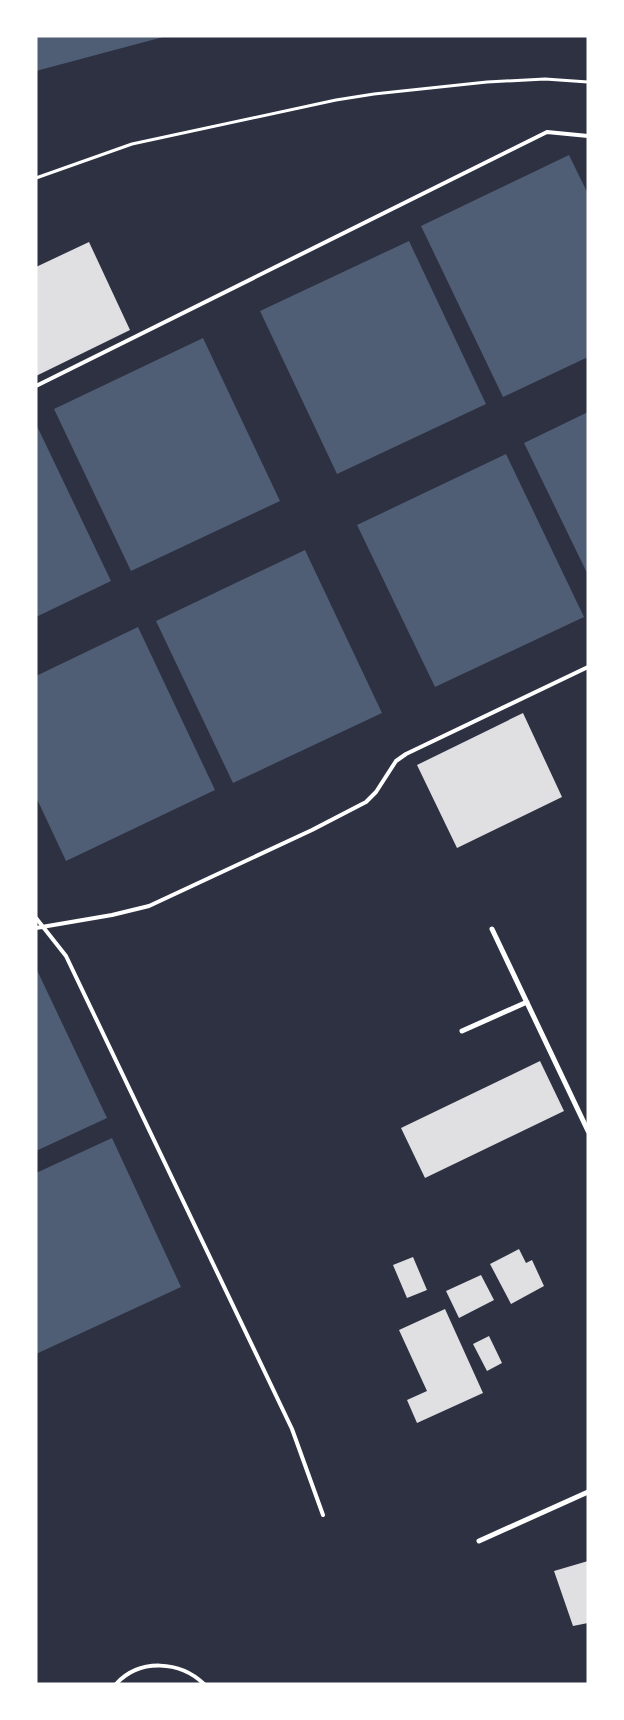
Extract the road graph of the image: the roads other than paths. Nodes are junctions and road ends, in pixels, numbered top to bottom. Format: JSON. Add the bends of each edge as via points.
{"nodes":[{"id":1,"x":588,"y":136,"type":"edge"},
{"id":2,"x":36,"y":386,"type":"edge"},
{"id":3,"x":588,"y":667,"type":"edge"},
{"id":4,"x":36,"y":918,"type":"edge"},
{"id":5,"x":43,"y":927,"type":"junction"},
{"id":6,"x":36,"y":928,"type":"edge"},
{"id":7,"x":492,"y":929,"type":"dead end"},
{"id":8,"x":527,"y":1002,"type":"junction"},
{"id":9,"x":462,"y":1030,"type":"dead end"},
{"id":10,"x":588,"y":1131,"type":"edge"},
{"id":11,"x":588,"y":1492,"type":"edge"},
{"id":12,"x":323,"y":1515,"type":"dead end"},
{"id":13,"x":479,"y":1541,"type":"dead end"},
{"id":14,"x":116,"y":1684,"type":"edge"},
{"id":15,"x":204,"y":1684,"type":"edge"}],
"edges":[{"from":1,"to":2,"type":"lane","via":[[547,132]]},
{"from":3,"to":5,"type":"lane","via":[[406,754],[396,761],[366,802],[312,830],[149,906]]},
{"from":4,"to":5,"type":"lane"},
{"from":5,"to":6,"type":"lane"},
{"from":5,"to":12,"type":"lane","via":[[66,956],[292,1429]]},
{"from":7,"to":8,"type":"street"},
{"from":8,"to":9,"type":"street"},
{"from":8,"to":10,"type":"street"},
{"from":11,"to":13,"type":"street"},
{"from":14,"to":15,"type":"lane","via":[[136,1669],[161,1666],[187,1671]]}]}
